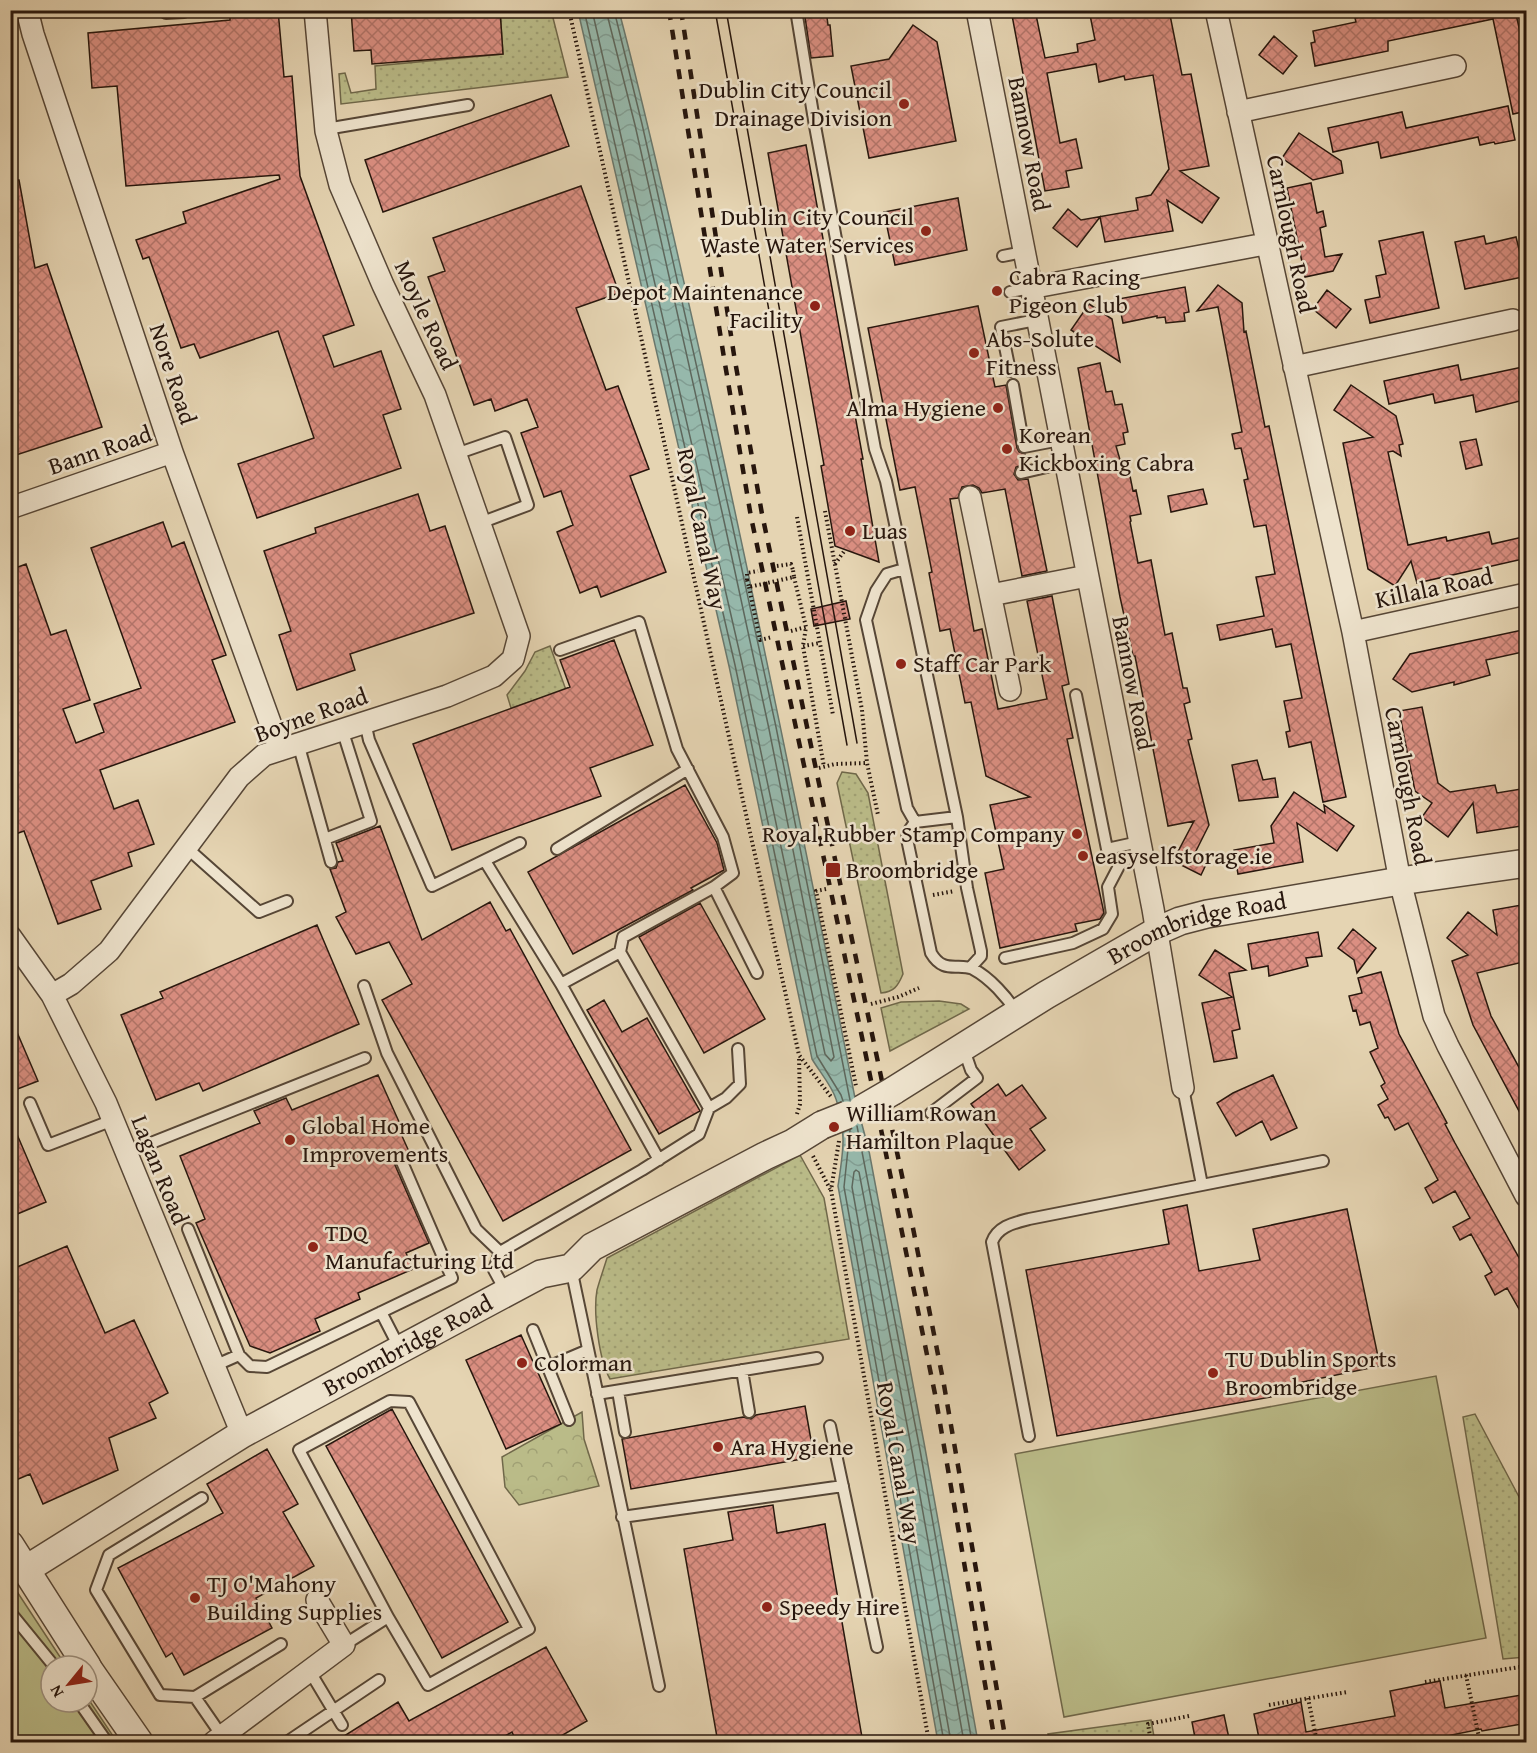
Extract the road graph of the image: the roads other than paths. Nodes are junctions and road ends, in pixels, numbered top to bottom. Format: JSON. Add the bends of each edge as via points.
{"nodes":[{"id":1,"x":27,"y":10,"type":"edge"},
{"id":2,"x":184,"y":10,"type":"edge"},
{"id":3,"x":315,"y":10,"type":"edge"},
{"id":4,"x":796,"y":10,"type":"edge"},
{"id":5,"x":977,"y":10,"type":"edge"},
{"id":6,"x":1216,"y":10,"type":"edge"},
{"id":7,"x":166,"y":13,"type":"dead end"},
{"id":8,"x":1455,"y":66,"type":"dead end"},
{"id":9,"x":468,"y":105,"type":"dead end"},
{"id":10,"x":1238,"y":112,"type":"junction"},
{"id":11,"x":326,"y":129,"type":"junction"},
{"id":12,"x":1266,"y":243,"type":"junction"},
{"id":13,"x":1020,"y":290,"type":"junction"},
{"id":14,"x":1036,"y":320,"type":"junction"},
{"id":15,"x":1513,"y":320,"type":"dead end"},
{"id":16,"x":1294,"y":367,"type":"junction"},
{"id":17,"x":1010,"y":371,"type":"dead end"},
{"id":18,"x":1012,"y":385,"type":"dead end"},
{"id":19,"x":1060,"y":440,"type":"junction"},
{"id":20,"x":172,"y":452,"type":"junction"},
{"id":21,"x":456,"y":454,"type":"junction"},
{"id":22,"x":1064,"y":463,"type":"junction"},
{"id":23,"x":1021,"y":472,"type":"dead end"},
{"id":24,"x":970,"y":497,"type":"dead end"},
{"id":25,"x":10,"y":508,"type":"edge"},
{"id":26,"x":480,"y":523,"type":"junction"},
{"id":27,"x":904,"y":569,"type":"junction"},
{"id":28,"x":1087,"y":576,"type":"junction"},
{"id":29,"x":1527,"y":594,"type":"edge"},
{"id":30,"x":990,"y":595,"type":"junction"},
{"id":31,"x":1353,"y":632,"type":"junction"},
{"id":32,"x":519,"y":636,"type":"joint"},
{"id":33,"x":560,"y":650,"type":"dead end"},
{"id":34,"x":1010,"y":690,"type":"dead end"},
{"id":35,"x":1076,"y":695,"type":"dead end"},
{"id":36,"x":365,"y":722,"type":"junction"},
{"id":37,"x":342,"y":729,"type":"junction"},
{"id":38,"x":289,"y":746,"type":"junction"},
{"id":39,"x":688,"y":769,"type":"junction"},
{"id":40,"x":957,"y":817,"type":"junction"},
{"id":41,"x":915,"y":822,"type":"junction"},
{"id":42,"x":325,"y":839,"type":"junction"},
{"id":43,"x":520,"y":843,"type":"dead end"},
{"id":44,"x":187,"y":848,"type":"junction"},
{"id":45,"x":557,"y":849,"type":"dead end"},
{"id":46,"x":1140,"y":849,"type":"junction"},
{"id":47,"x":485,"y":861,"type":"junction"},
{"id":48,"x":331,"y":862,"type":"dead end"},
{"id":49,"x":1527,"y":863,"type":"edge"},
{"id":50,"x":1400,"y":881,"type":"junction"},
{"id":51,"x":714,"y":887,"type":"junction"},
{"id":52,"x":287,"y":901,"type":"dead end"},
{"id":53,"x":1157,"y":931,"type":"junction"},
{"id":54,"x":10,"y":936,"type":"edge"},
{"id":55,"x":620,"y":952,"type":"junction"},
{"id":56,"x":1005,"y":958,"type":"dead end"},
{"id":57,"x":970,"y":968,"type":"junction"},
{"id":58,"x":757,"y":973,"type":"dead end"},
{"id":59,"x":561,"y":984,"type":"junction"},
{"id":60,"x":364,"y":986,"type":"dead end"},
{"id":61,"x":52,"y":995,"type":"junction"},
{"id":62,"x":1017,"y":1013,"type":"junction"},
{"id":63,"x":963,"y":1047,"type":"junction"},
{"id":64,"x":738,"y":1049,"type":"dead end"},
{"id":65,"x":365,"y":1058,"type":"dead end"},
{"id":66,"x":1183,"y":1088,"type":"joint"},
{"id":67,"x":30,"y":1103,"type":"dead end"},
{"id":68,"x":709,"y":1108,"type":"junction"},
{"id":69,"x":931,"y":1113,"type":"dead end"},
{"id":70,"x":113,"y":1120,"type":"junction"},
{"id":71,"x":126,"y":1153,"type":"junction"},
{"id":72,"x":659,"y":1160,"type":"junction"},
{"id":73,"x":1323,"y":1161,"type":"dead end"},
{"id":74,"x":402,"y":1162,"type":"dead end"},
{"id":75,"x":1202,"y":1185,"type":"junction"},
{"id":76,"x":1527,"y":1196,"type":"edge"},
{"id":77,"x":188,"y":1229,"type":"dead end"},
{"id":78,"x":500,"y":1252,"type":"junction"},
{"id":79,"x":571,"y":1268,"type":"junction"},
{"id":80,"x":506,"y":1293,"type":"junction"},
{"id":81,"x":381,"y":1312,"type":"junction"},
{"id":82,"x":533,"y":1330,"type":"dead end"},
{"id":83,"x":400,"y":1350,"type":"junction"},
{"id":84,"x":588,"y":1350,"type":"junction"},
{"id":85,"x":238,"y":1355,"type":"junction"},
{"id":86,"x":817,"y":1358,"type":"dead end"},
{"id":87,"x":214,"y":1366,"type":"junction"},
{"id":88,"x":548,"y":1367,"type":"junction"},
{"id":89,"x":742,"y":1370,"type":"junction"},
{"id":90,"x":618,"y":1391,"type":"junction"},
{"id":91,"x":597,"y":1395,"type":"junction"},
{"id":92,"x":749,"y":1412,"type":"dead end"},
{"id":93,"x":569,"y":1420,"type":"dead end"},
{"id":94,"x":830,"y":1426,"type":"dead end"},
{"id":95,"x":625,"y":1432,"type":"dead end"},
{"id":96,"x":242,"y":1434,"type":"junction"},
{"id":97,"x":1029,"y":1436,"type":"dead end"},
{"id":98,"x":843,"y":1486,"type":"junction"},
{"id":99,"x":202,"y":1498,"type":"dead end"},
{"id":100,"x":622,"y":1517,"type":"junction"},
{"id":101,"x":10,"y":1545,"type":"edge"},
{"id":102,"x":25,"y":1570,"type":"junction"},
{"id":103,"x":317,"y":1599,"type":"dead end"},
{"id":104,"x":10,"y":1612,"type":"edge"},
{"id":105,"x":388,"y":1617,"type":"junction"},
{"id":106,"x":281,"y":1644,"type":"dead end"},
{"id":107,"x":344,"y":1645,"type":"junction"},
{"id":108,"x":877,"y":1647,"type":"dead end"},
{"id":109,"x":44,"y":1654,"type":"edge"},
{"id":110,"x":79,"y":1654,"type":"edge"},
{"id":111,"x":309,"y":1670,"type":"junction"},
{"id":112,"x":379,"y":1680,"type":"dead end"},
{"id":113,"x":99,"y":1684,"type":"edge"},
{"id":114,"x":659,"y":1686,"type":"dead end"},
{"id":115,"x":195,"y":1697,"type":"junction"},
{"id":116,"x":333,"y":1711,"type":"junction"},
{"id":117,"x":87,"y":1714,"type":"edge"},
{"id":118,"x":342,"y":1725,"type":"dead end"},
{"id":119,"x":221,"y":1740,"type":"edge"},
{"id":120,"x":107,"y":1743,"type":"edge"},
{"id":121,"x":139,"y":1743,"type":"edge"},
{"id":122,"x":287,"y":1743,"type":"edge"}],
"edges":[{"from":1,"to":20,"type":"street","name":"Nore Road"},
{"from":2,"to":7,"type":"lane"},
{"from":3,"to":11,"type":"street","name":"Moyle Road"},
{"from":4,"to":27,"type":"lane","via":[[875,449],[886,481]]},
{"from":5,"to":13,"type":"street","name":"Bannow Road"},
{"from":6,"to":10,"type":"street","name":"Carnlough Road"},
{"from":8,"to":10,"type":"street"},
{"from":9,"to":11,"type":"lane"},
{"from":10,"to":12,"type":"street","name":"Carnlough Road"},
{"from":11,"to":21,"type":"street","name":"Moyle Road","via":[[340,185],[435,395]]},
{"from":12,"to":13,"type":"street"},
{"from":12,"to":16,"type":"street","name":"Carnlough Road"},
{"from":13,"to":14,"type":"street","name":"Bannow Road"},
{"from":14,"to":17,"type":"lane","via":[[1001,327]]},
{"from":14,"to":19,"type":"street","name":"Bannow Road"},
{"from":15,"to":16,"type":"street"},
{"from":16,"to":31,"type":"street","name":"Carnlough Road"},
{"from":18,"to":19,"type":"lane","via":[[1024,447]]},
{"from":19,"to":22,"type":"street","name":"Bannow Road"},
{"from":20,"to":25,"type":"street","name":"Bann Road"},
{"from":20,"to":38,"type":"street","name":"Nore Road"},
{"from":21,"to":26,"type":"street","name":"Moyle Road"},
{"from":21,"to":26,"type":"lane","via":[[505,437],[528,506]]},
{"from":22,"to":23,"type":"lane"},
{"from":22,"to":28,"type":"street","name":"Bannow Road"},
{"from":24,"to":30,"type":"street"},
{"from":26,"to":32,"type":"street","name":"Moyle Road"},
{"from":27,"to":40,"type":"lane"},
{"from":27,"to":41,"type":"lane","via":[[887,574],[866,620],[904,797]]},
{"from":28,"to":30,"type":"street"},
{"from":28,"to":46,"type":"street","name":"Bannow Road"},
{"from":29,"to":31,"type":"street","name":"Killala Road"},
{"from":30,"to":34,"type":"street"},
{"from":31,"to":50,"type":"street","name":"Carnlough Road"},
{"from":32,"to":36,"type":"street","name":"Boyne Road","via":[[513,659],[494,676],[447,696]]},
{"from":33,"to":39,"type":"lane","via":[[639,622],[677,749]]},
{"from":35,"to":46,"type":"lane","via":[[1107,849]]},
{"from":36,"to":37,"type":"street","name":"Boyne Road"},
{"from":36,"to":47,"type":"lane","via":[[369,740],[432,886]]},
{"from":37,"to":38,"type":"street","name":"Boyne Road"},
{"from":37,"to":42,"type":"lane","via":[[371,822]]},
{"from":38,"to":42,"type":"lane"},
{"from":38,"to":44,"type":"street","name":"Boyne Road","via":[[264,755],[239,777]]},
{"from":39,"to":45,"type":"lane"},
{"from":39,"to":51,"type":"lane","via":[[723,837],[733,873]]},
{"from":40,"to":41,"type":"lane"},
{"from":40,"to":57,"type":"lane","via":[[981,951]]},
{"from":41,"to":57,"type":"lane","via":[[907,840],[931,953],[939,963]]},
{"from":42,"to":48,"type":"lane"},
{"from":43,"to":47,"type":"lane"},
{"from":44,"to":52,"type":"lane","via":[[259,912]]},
{"from":44,"to":61,"type":"street","name":"Boyne Road","via":[[109,951]]},
{"from":46,"to":53,"type":"street","name":"Bannow Road"},
{"from":46,"to":56,"type":"lane","via":[[1119,866],[1108,887],[1112,914],[1103,929],[1073,943]]},
{"from":47,"to":59,"type":"lane"},
{"from":49,"to":50,"type":"street","name":"Broombridge Road"},
{"from":50,"to":53,"type":"street","name":"Broombridge Road","via":[[1208,914]]},
{"from":50,"to":76,"type":"street","name":"Carnlough Road","via":[[1434,1016]]},
{"from":51,"to":55,"type":"lane","via":[[623,937]]},
{"from":51,"to":58,"type":"lane"},
{"from":53,"to":62,"type":"street","name":"Broombridge Road"},
{"from":53,"to":66,"type":"street","name":"Bannow Road"},
{"from":54,"to":61,"type":"street","name":"Lagan Road"},
{"from":55,"to":59,"type":"lane"},
{"from":55,"to":68,"type":"lane"},
{"from":57,"to":62,"type":"lane"},
{"from":59,"to":72,"type":"lane"},
{"from":60,"to":78,"type":"lane","via":[[387,1053],[476,1229]]},
{"from":61,"to":70,"type":"street","name":"Lagan Road"},
{"from":62,"to":63,"type":"street","name":"Broombridge Road"},
{"from":63,"to":69,"type":"lane","via":[[977,1078]]},
{"from":63,"to":79,"type":"street","name":"Broombridge Road","bridge":true,"via":[[862,1109],[822,1125],[592,1247]]},
{"from":64,"to":68,"type":"lane","via":[[740,1084]]},
{"from":65,"to":71,"type":"lane"},
{"from":66,"to":75,"type":"lane"},
{"from":67,"to":70,"type":"lane","via":[[48,1145]]},
{"from":68,"to":72,"type":"lane","via":[[699,1134]]},
{"from":70,"to":71,"type":"street","name":"Lagan Road"},
{"from":71,"to":87,"type":"street","name":"Lagan Road"},
{"from":72,"to":78,"type":"lane"},
{"from":73,"to":75,"type":"lane"},
{"from":74,"to":81,"type":"lane","via":[[452,1278]]},
{"from":75,"to":97,"type":"lane","via":[[1029,1218],[1005,1227],[995,1236],[992,1242]]},
{"from":77,"to":85,"type":"lane"},
{"from":78,"to":80,"type":"lane","via":[[494,1270]]},
{"from":79,"to":80,"type":"street","name":"Broombridge Road","via":[[541,1274]]},
{"from":79,"to":84,"type":"lane"},
{"from":80,"to":83,"type":"street","name":"Broombridge Road"},
{"from":81,"to":83,"type":"lane"},
{"from":81,"to":85,"type":"lane","via":[[267,1367],[250,1366]]},
{"from":82,"to":88,"type":"lane"},
{"from":83,"to":96,"type":"street","name":"Broombridge Road"},
{"from":84,"to":88,"type":"lane"},
{"from":84,"to":91,"type":"lane"},
{"from":85,"to":87,"type":"lane"},
{"from":86,"to":89,"type":"lane"},
{"from":87,"to":96,"type":"street","name":"Lagan Road"},
{"from":88,"to":93,"type":"lane"},
{"from":89,"to":90,"type":"lane"},
{"from":89,"to":92,"type":"lane"},
{"from":90,"to":91,"type":"lane"},
{"from":90,"to":95,"type":"lane"},
{"from":91,"to":100,"type":"lane"},
{"from":94,"to":98,"type":"lane"},
{"from":96,"to":102,"type":"street","name":"Broombridge Road"},
{"from":98,"to":100,"type":"lane"},
{"from":98,"to":108,"type":"lane"},
{"from":99,"to":115,"type":"lane","via":[[109,1555],[96,1590],[160,1695]]},
{"from":100,"to":114,"type":"lane"},
{"from":101,"to":102,"type":"street"},
{"from":102,"to":110,"type":"street"},
{"from":103,"to":107,"type":"street"},
{"from":104,"to":109,"type":"lane"},
{"from":105,"to":105,"type":"lane","via":[[298,1450],[390,1401],[409,1402],[529,1629],[428,1684]]},
{"from":105,"to":107,"type":"lane"},
{"from":106,"to":115,"type":"lane"},
{"from":107,"to":111,"type":"street"},
{"from":111,"to":116,"type":"lane"},
{"from":111,"to":119,"type":"street"},
{"from":112,"to":116,"type":"lane"},
{"from":113,"to":121,"type":"street"},
{"from":115,"to":119,"type":"lane"},
{"from":116,"to":118,"type":"lane"},
{"from":116,"to":122,"type":"lane"},
{"from":117,"to":120,"type":"lane"}]}
